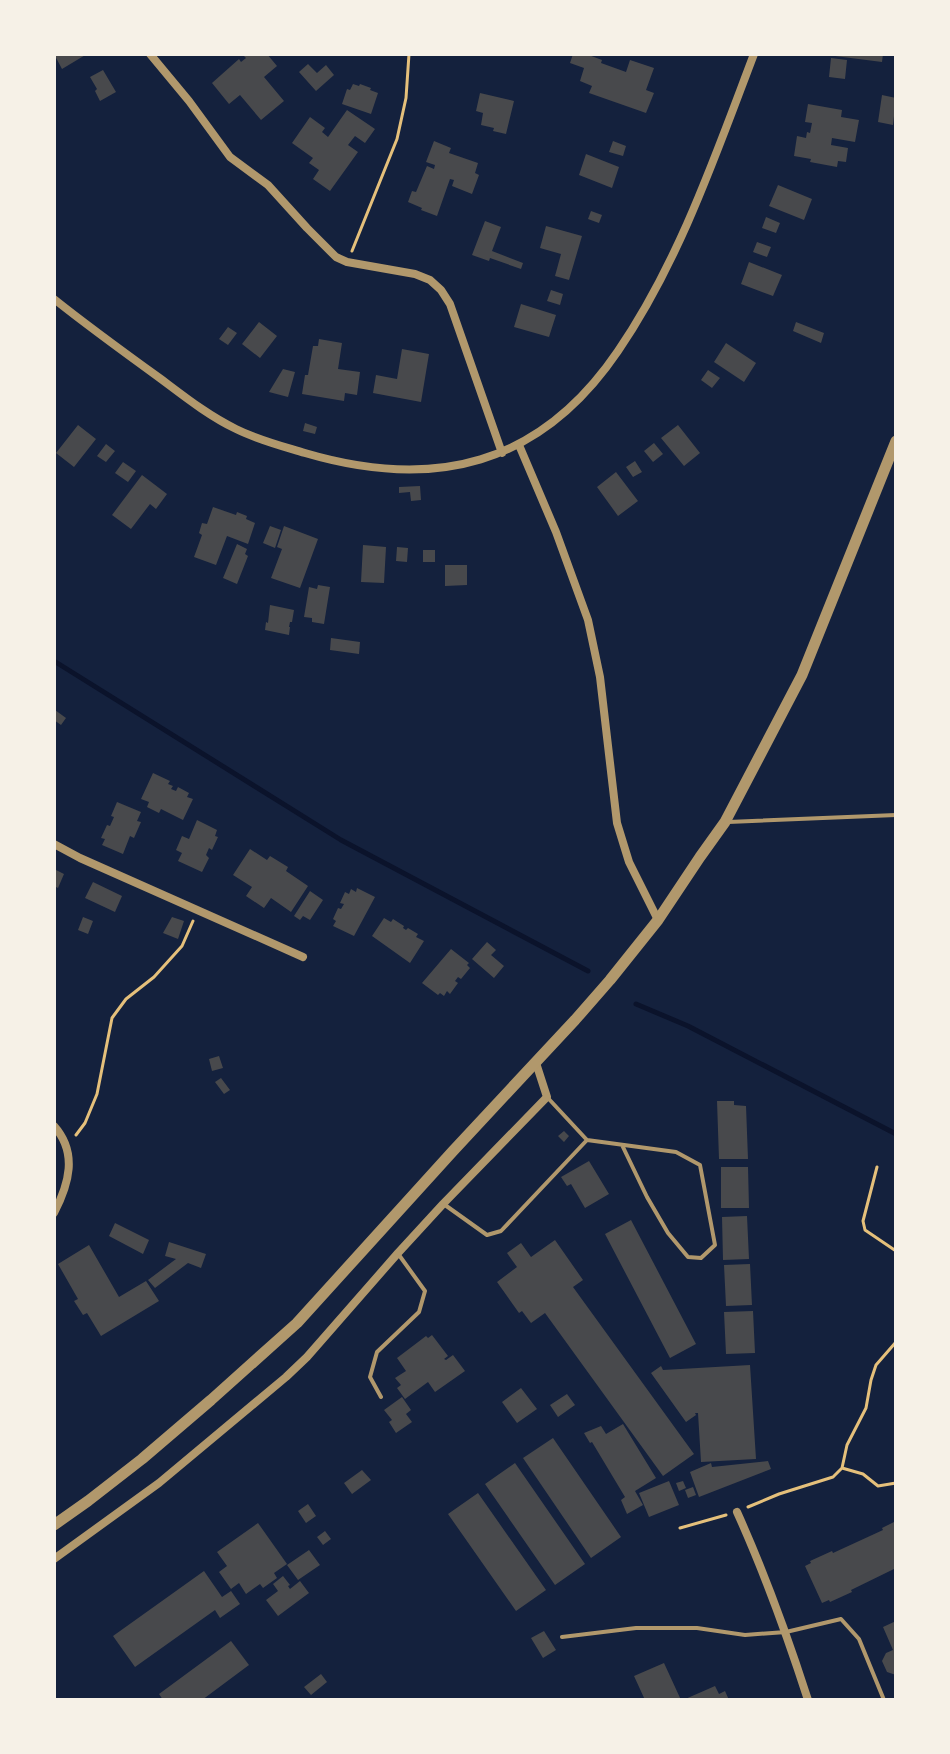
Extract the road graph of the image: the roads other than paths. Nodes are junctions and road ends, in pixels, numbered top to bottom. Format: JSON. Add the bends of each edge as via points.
{"nodes":[{"id":1,"x":150,"y":54,"type":"edge"},
{"id":2,"x":754,"y":54,"type":"edge"},
{"id":3,"x":54,"y":299,"type":"edge"},
{"id":4,"x":896,"y":441,"type":"edge"},
{"id":5,"x":519,"y":445,"type":"junction"},
{"id":6,"x":502,"y":453,"type":"junction"},
{"id":7,"x":896,"y":815,"type":"edge"},
{"id":8,"x":725,"y":822,"type":"junction"},
{"id":9,"x":54,"y":844,"type":"edge"},
{"id":10,"x":658,"y":920,"type":"junction"},
{"id":11,"x":303,"y":957,"type":"dead end"},
{"id":12,"x":536,"y":1063,"type":"junction"},
{"id":13,"x":547,"y":1097,"type":"junction"},
{"id":14,"x":54,"y":1126,"type":"edge"},
{"id":15,"x":587,"y":1140,"type":"junction"},
{"id":16,"x":622,"y":1145,"type":"junction"},
{"id":17,"x":443,"y":1204,"type":"junction"},
{"id":18,"x":54,"y":1213,"type":"edge"},
{"id":19,"x":398,"y":1253,"type":"junction"},
{"id":20,"x":381,"y":1397,"type":"dead end"},
{"id":21,"x":737,"y":1512,"type":"road end"},
{"id":22,"x":54,"y":1525,"type":"edge"},
{"id":23,"x":54,"y":1559,"type":"edge"},
{"id":24,"x":786,"y":1632,"type":"junction"},
{"id":25,"x":562,"y":1637,"type":"dead end"},
{"id":26,"x":808,"y":1700,"type":"edge"},
{"id":27,"x":884,"y":1700,"type":"edge"}],
"edges":[{"from":1,"to":6,"type":"street","via":[[230,157],[268,185],[336,257],[415,274],[441,290]]},
{"from":2,"to":5,"type":"street","via":[[685,226],[638,319],[582,395]]},
{"from":3,"to":6,"type":"street","via":[[205,412],[273,444],[346,464],[400,470],[448,467]]},
{"from":4,"to":8,"type":"street","via":[[802,675]]},
{"from":5,"to":6,"type":"street"},
{"from":5,"to":10,"type":"street","via":[[588,620],[617,823],[629,862]]},
{"from":7,"to":8,"type":"lane"},
{"from":8,"to":10,"type":"street"},
{"from":9,"to":11,"type":"street"},
{"from":10,"to":12,"type":"street"},
{"from":12,"to":13,"type":"street"},
{"from":12,"to":22,"type":"street","via":[[297,1323],[142,1459]]},
{"from":13,"to":15,"type":"lane"},
{"from":13,"to":17,"type":"street"},
{"from":14,"to":18,"type":"street","via":[[70,1162]]},
{"from":15,"to":16,"type":"lane"},
{"from":15,"to":17,"type":"lane","via":[[501,1231],[487,1235]]},
{"from":16,"to":16,"type":"lane","via":[[676,1152],[700,1165],[715,1245],[701,1258],[688,1257],[668,1233]]},
{"from":17,"to":19,"type":"street"},
{"from":19,"to":20,"type":"lane","via":[[425,1291],[419,1312],[377,1352],[370,1377]]},
{"from":19,"to":23,"type":"street","via":[[286,1377],[159,1483]]},
{"from":21,"to":24,"type":"street"},
{"from":24,"to":25,"type":"lane","via":[[745,1635],[636,1628]]},
{"from":24,"to":26,"type":"street"},
{"from":24,"to":27,"type":"lane","via":[[841,1619],[859,1639]]}]}
